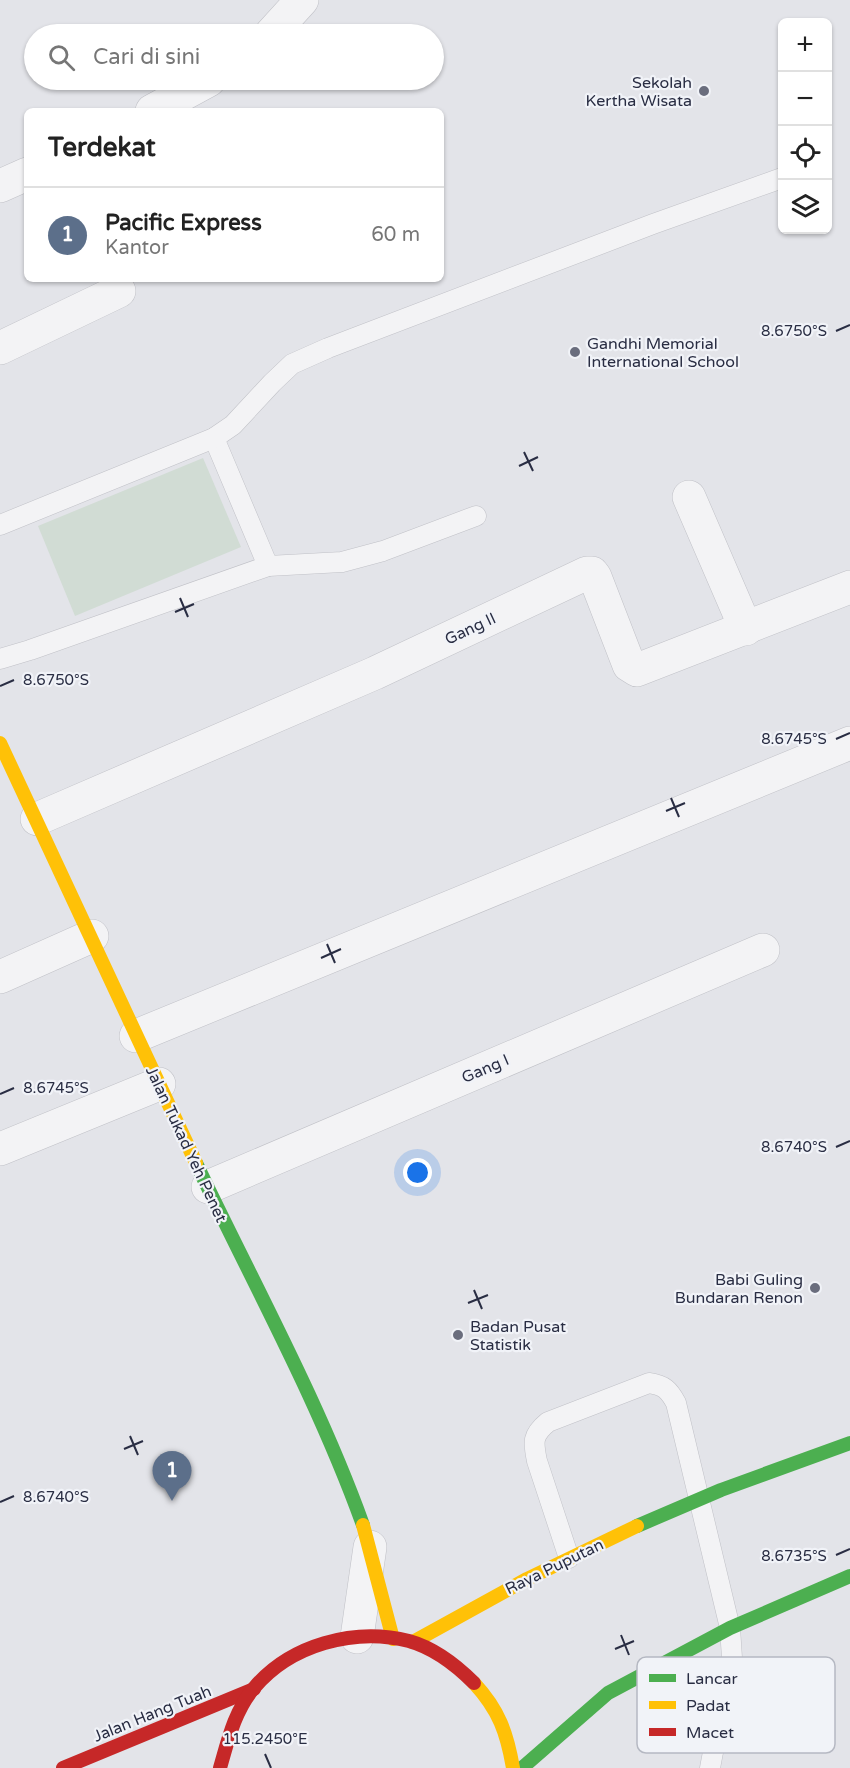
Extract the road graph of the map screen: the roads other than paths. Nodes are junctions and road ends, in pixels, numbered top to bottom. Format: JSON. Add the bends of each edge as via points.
{"nodes":[{"id":1,"x":302,"y":0,"type":"edge"},
{"id":2,"x":280,"y":24,"type":"edge"},
{"id":3,"x":191,"y":90,"type":"edge"},
{"id":4,"x":158,"y":108,"type":"edge"},
{"id":5,"x":24,"y":175,"type":"edge"},
{"id":6,"x":778,"y":180,"type":"edge"},
{"id":7,"x":0,"y":186,"type":"edge"},
{"id":8,"x":119,"y":291,"type":"dead end"},
{"id":9,"x":0,"y":348,"type":"edge"},
{"id":10,"x":214,"y":438,"type":"junction"},
{"id":11,"x":689,"y":497,"type":"dead end"},
{"id":12,"x":476,"y":516,"type":"dead end"},
{"id":13,"x":0,"y":525,"type":"edge"},
{"id":14,"x":268,"y":566,"type":"junction"},
{"id":15,"x":850,"y":587,"type":"edge"},
{"id":16,"x":746,"y":629,"type":"junction"},
{"id":17,"x":0,"y":658,"type":"edge"},
{"id":18,"x":0,"y":743,"type":"edge"},
{"id":19,"x":850,"y":743,"type":"edge"},
{"id":20,"x":37,"y":819,"type":"junction"},
{"id":21,"x":92,"y":936,"type":"junction"},
{"id":22,"x":763,"y":950,"type":"dead end"},
{"id":23,"x":0,"y":977,"type":"edge"},
{"id":24,"x":136,"y":1036,"type":"junction"},
{"id":25,"x":159,"y":1084,"type":"junction"},
{"id":26,"x":0,"y":1149,"type":"edge"},
{"id":27,"x":208,"y":1187,"type":"junction"},
{"id":28,"x":850,"y":1443,"type":"edge"},
{"id":29,"x":699,"y":1500,"type":"junction"},
{"id":30,"x":370,"y":1547,"type":"junction"},
{"id":31,"x":569,"y":1558,"type":"junction"},
{"id":32,"x":850,"y":1576,"type":"edge"},
{"id":33,"x":730,"y":1628,"type":"junction"},
{"id":34,"x":357,"y":1637,"type":"junction"},
{"id":35,"x":393,"y":1639,"type":"junction"},
{"id":36,"x":413,"y":1642,"type":"junction"},
{"id":37,"x":676,"y":1657,"type":"edge"},
{"id":38,"x":732,"y":1657,"type":"edge"},
{"id":39,"x":637,"y":1678,"type":"edge"},
{"id":40,"x":254,"y":1689,"type":"junction"},
{"id":41,"x":713,"y":1753,"type":"edge"},
{"id":42,"x":63,"y":1768,"type":"edge"},
{"id":43,"x":220,"y":1768,"type":"edge"},
{"id":44,"x":513,"y":1768,"type":"edge"},
{"id":45,"x":522,"y":1768,"type":"edge"},
{"id":46,"x":710,"y":1768,"type":"edge"}],
"edges":[{"from":1,"to":2,"type":"street"},
{"from":3,"to":4,"type":"street"},
{"from":5,"to":7,"type":"street"},
{"from":6,"to":10,"type":"lane","via":[[292,364],[233,425]]},
{"from":8,"to":9,"type":"street"},
{"from":10,"to":13,"type":"lane"},
{"from":10,"to":14,"type":"lane"},
{"from":11,"to":16,"type":"street"},
{"from":12,"to":14,"type":"lane","via":[[342,562]]},
{"from":14,"to":17,"type":"lane"},
{"from":15,"to":16,"type":"street","name":"Gang II"},
{"from":16,"to":20,"type":"street","name":"Gang II","via":[[637,670],[629,666],[595,577],[587,573],[375,673]]},
{"from":18,"to":20,"type":"main road","name":"Jalan Tukad Yeh Penet"},
{"from":19,"to":24,"type":"street"},
{"from":20,"to":21,"type":"main road","name":"Jalan Tukad Yeh Penet"},
{"from":21,"to":23,"type":"street"},
{"from":21,"to":24,"type":"main road","name":"Jalan Tukad Yeh Penet"},
{"from":22,"to":27,"type":"street","name":"Gang I"},
{"from":24,"to":25,"type":"main road","name":"Jalan Tukad Yeh Penet"},
{"from":25,"to":26,"type":"street"},
{"from":25,"to":27,"type":"main road","name":"Jalan Tukad Yeh Penet"},
{"from":27,"to":30,"type":"main road","name":"Jalan Tukad Yeh Penet","via":[[325,1433]]},
{"from":28,"to":29,"type":"main road","name":"Raya Puputan"},
{"from":29,"to":31,"type":"main road","name":"Raya Puputan"},
{"from":29,"to":31,"type":"lane","via":[[676,1403],[662,1384],[649,1383],[548,1422],[537,1431],[533,1445]]},
{"from":29,"to":33,"type":"lane"},
{"from":30,"to":34,"type":"street","name":"Jalan Tukad Yeh Penet"},
{"from":30,"to":35,"type":"main road","name":"Jalan Tukad Yeh Penet"},
{"from":31,"to":36,"type":"main road","name":"Raya Puputan"},
{"from":32,"to":33,"type":"main road"},
{"from":33,"to":37,"type":"main road"},
{"from":33,"to":38,"type":"lane"},
{"from":34,"to":35,"type":"main road"},
{"from":34,"to":40,"type":"main road","via":[[338,1638],[307,1648],[278,1666]]},
{"from":35,"to":36,"type":"main road"},
{"from":36,"to":44,"type":"main road","via":[[442,1656],[471,1678],[493,1706],[508,1739]]},
{"from":39,"to":45,"type":"main road","via":[[608,1693]]},
{"from":40,"to":42,"type":"main road","name":"Jalan Hang Tuah"},
{"from":40,"to":43,"type":"main road","via":[[231,1727]]},
{"from":41,"to":46,"type":"lane"}]}
